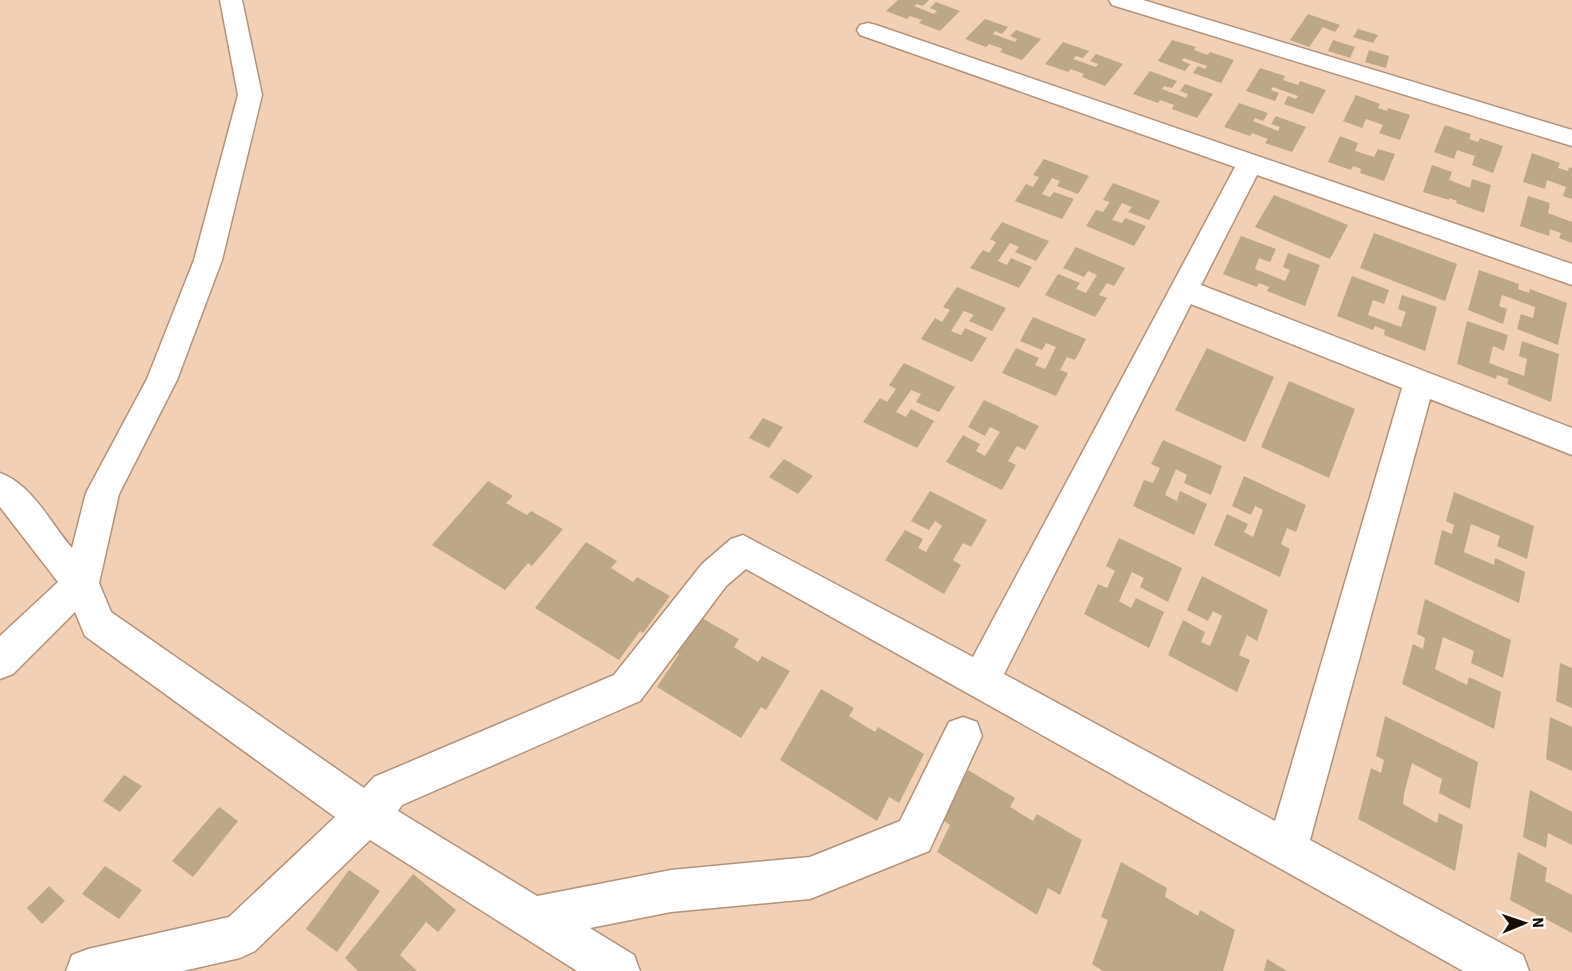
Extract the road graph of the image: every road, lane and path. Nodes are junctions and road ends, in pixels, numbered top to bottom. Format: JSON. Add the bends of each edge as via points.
{"nodes":[{"id":1,"x":231,"y":0,"type":"edge"},
{"id":2,"x":1120,"y":0,"type":"edge"},
{"id":3,"x":868,"y":30,"type":"dead end"},
{"id":4,"x":1572,"y":138,"type":"edge"},
{"id":5,"x":1250,"y":163,"type":"junction"},
{"id":6,"x":1572,"y":275,"type":"edge"},
{"id":7,"x":1184,"y":290,"type":"junction"},
{"id":8,"x":1419,"y":382,"type":"junction"},
{"id":9,"x":1572,"y":442,"type":"edge"},
{"id":10,"x":0,"y":487,"type":"edge"},
{"id":11,"x":81,"y":583,"type":"junction"},
{"id":12,"x":0,"y":661,"type":"edge"},
{"id":13,"x":980,"y":681,"type":"junction"},
{"id":14,"x":963,"y":736,"type":"dead end"},
{"id":15,"x":367,"y":815,"type":"junction"},
{"id":16,"x":1287,"y":849,"type":"junction"},
{"id":17,"x":533,"y":918,"type":"junction"},
{"id":18,"x":156,"y":963,"type":"edge"},
{"id":19,"x":88,"y":971,"type":"edge"},
{"id":20,"x":618,"y":971,"type":"edge"},
{"id":21,"x":1507,"y":971,"type":"edge"}],
"edges":[{"from":1,"to":11,"type":"street","via":[[250,95],[208,260],[162,380],[103,493]]},
{"from":2,"to":4,"type":"street"},
{"from":3,"to":5,"type":"street"},
{"from":5,"to":6,"type":"street"},
{"from":5,"to":7,"type":"street"},
{"from":7,"to":8,"type":"street"},
{"from":7,"to":13,"type":"street"},
{"from":8,"to":9,"type":"street"},
{"from":8,"to":16,"type":"street"},
{"from":10,"to":11,"type":"street"},
{"from":11,"to":12,"type":"street"},
{"from":11,"to":15,"type":"street","via":[[98,624]]},
{"from":13,"to":15,"type":"street","via":[[742,550],[714,575],[627,688],[388,791]]},
{"from":13,"to":16,"type":"street"},
{"from":14,"to":17,"type":"street","via":[[914,836],[810,878],[671,891]]},
{"from":15,"to":17,"type":"street"},
{"from":15,"to":18,"type":"street","via":[[240,936]]},
{"from":16,"to":21,"type":"street"},
{"from":17,"to":20,"type":"street"},
{"from":18,"to":19,"type":"street"}]}
